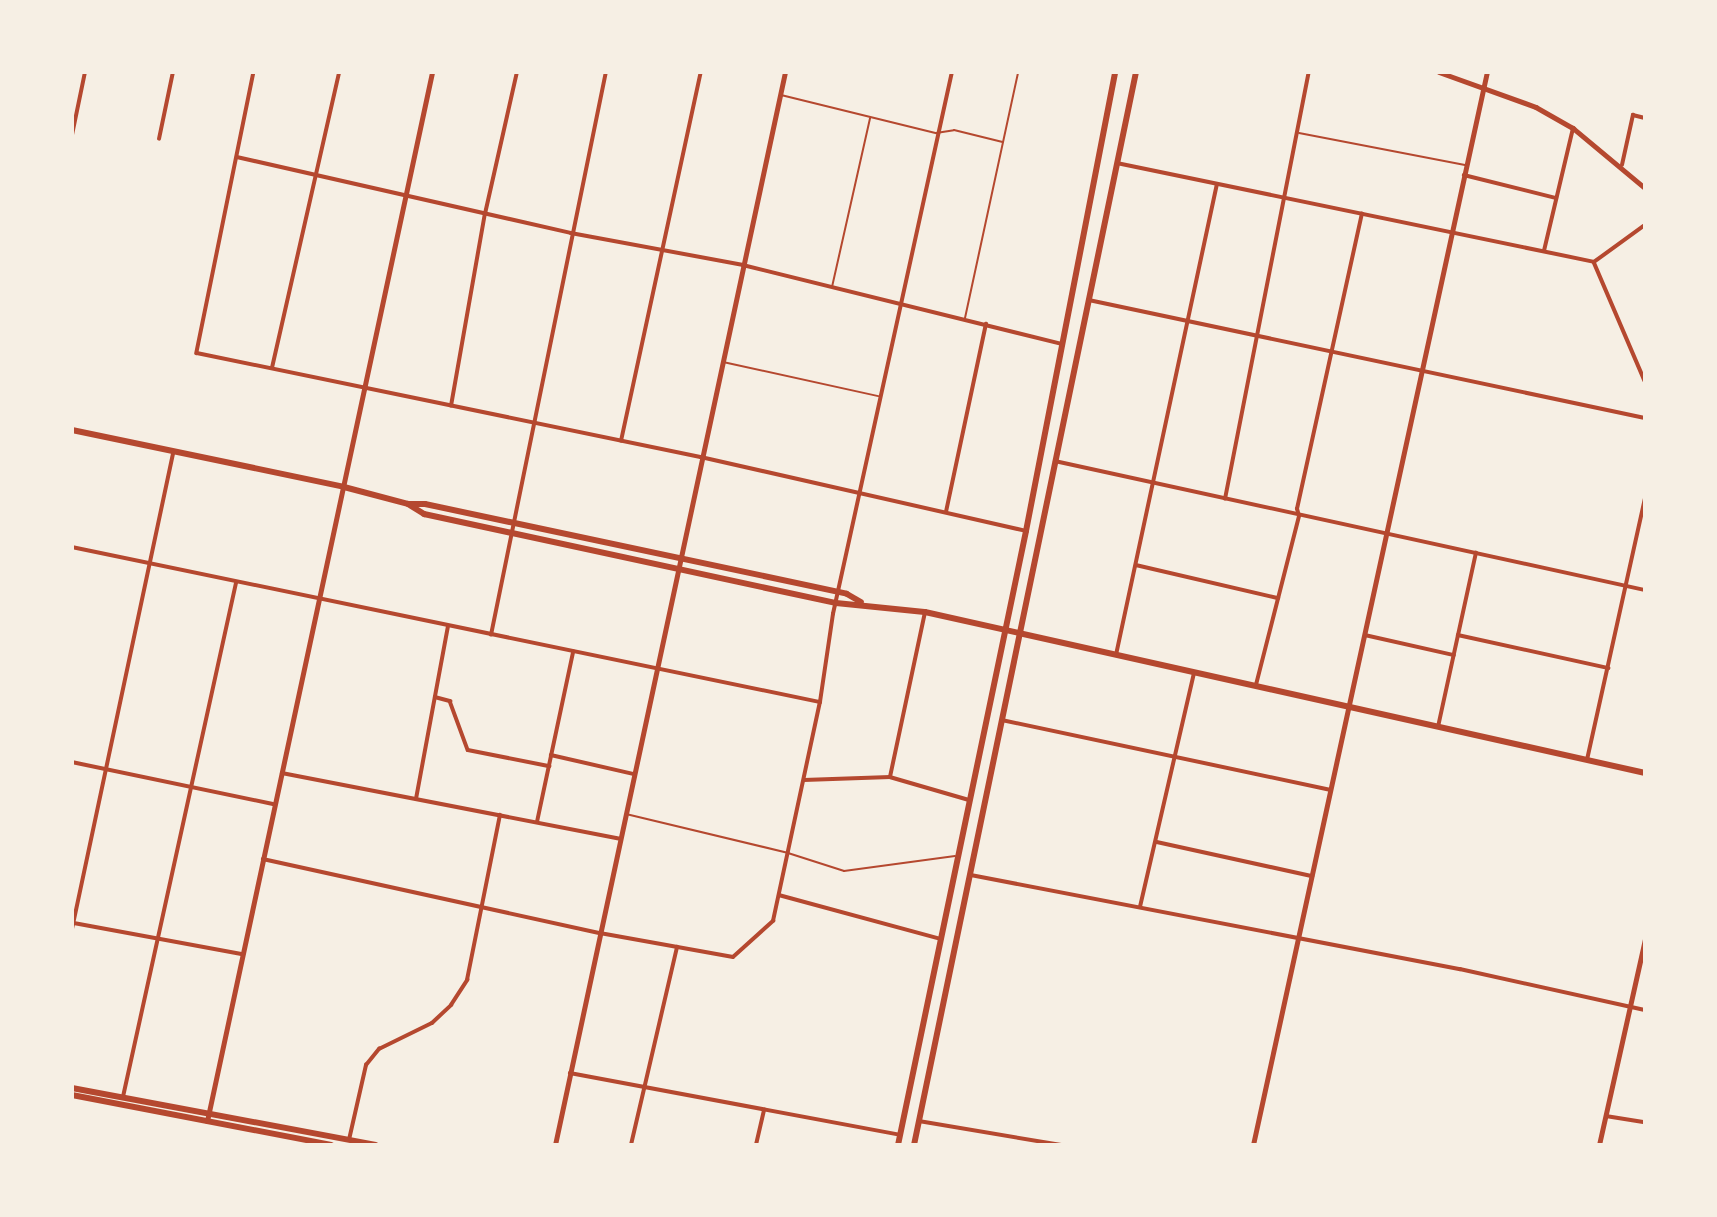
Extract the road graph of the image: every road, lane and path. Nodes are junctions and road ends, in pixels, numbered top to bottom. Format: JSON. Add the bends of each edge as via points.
{"nodes":[{"id":1,"x":85,"y":72,"type":"edge"},
{"id":2,"x":173,"y":72,"type":"edge"},
{"id":3,"x":254,"y":72,"type":"edge"},
{"id":4,"x":340,"y":72,"type":"edge"},
{"id":5,"x":432,"y":72,"type":"edge"},
{"id":6,"x":517,"y":72,"type":"edge"},
{"id":7,"x":606,"y":72,"type":"edge"},
{"id":8,"x":701,"y":72,"type":"edge"},
{"id":9,"x":785,"y":72,"type":"edge"},
{"id":10,"x":952,"y":72,"type":"edge"},
{"id":11,"x":1018,"y":72,"type":"edge"},
{"id":12,"x":1115,"y":72,"type":"edge"},
{"id":13,"x":1136,"y":72,"type":"edge"},
{"id":14,"x":1309,"y":72,"type":"edge"},
{"id":15,"x":1438,"y":72,"type":"edge"},
{"id":16,"x":1487,"y":72,"type":"edge"},
{"id":17,"x":1484,"y":86,"type":"junction"},
{"id":18,"x":780,"y":94,"type":"junction"},
{"id":19,"x":870,"y":117,"type":"junction"},
{"id":20,"x":1645,"y":118,"type":"edge"},
{"id":21,"x":1573,"y":128,"type":"junction"},
{"id":22,"x":940,"y":131,"type":"junction"},
{"id":23,"x":1297,"y":132,"type":"junction"},
{"id":24,"x":72,"y":135,"type":"edge"},
{"id":25,"x":159,"y":139,"type":"dead end"},
{"id":26,"x":1003,"y":142,"type":"junction"},
{"id":27,"x":237,"y":157,"type":"junction"},
{"id":28,"x":1117,"y":163,"type":"junction"},
{"id":29,"x":1622,"y":164,"type":"junction"},
{"id":30,"x":1466,"y":165,"type":"junction"},
{"id":31,"x":1464,"y":174,"type":"junction"},
{"id":32,"x":318,"y":178,"type":"junction"},
{"id":33,"x":1217,"y":185,"type":"junction"},
{"id":34,"x":1645,"y":188,"type":"edge"},
{"id":35,"x":407,"y":196,"type":"junction"},
{"id":36,"x":1284,"y":198,"type":"junction"},
{"id":37,"x":1556,"y":198,"type":"junction"},
{"id":38,"x":485,"y":214,"type":"junction"},
{"id":39,"x":1362,"y":214,"type":"junction"},
{"id":40,"x":1645,"y":225,"type":"edge"},
{"id":41,"x":1452,"y":232,"type":"junction"},
{"id":42,"x":571,"y":233,"type":"junction"},
{"id":43,"x":662,"y":250,"type":"junction"},
{"id":44,"x":1544,"y":251,"type":"junction"},
{"id":45,"x":1594,"y":262,"type":"junction"},
{"id":46,"x":743,"y":265,"type":"junction"},
{"id":47,"x":832,"y":287,"type":"junction"},
{"id":48,"x":1089,"y":300,"type":"junction"},
{"id":49,"x":902,"y":304,"type":"junction"},
{"id":50,"x":965,"y":319,"type":"junction"},
{"id":51,"x":1189,"y":319,"type":"junction"},
{"id":52,"x":986,"y":324,"type":"junction"},
{"id":53,"x":1258,"y":334,"type":"junction"},
{"id":54,"x":1064,"y":344,"type":"junction"},
{"id":55,"x":1332,"y":350,"type":"junction"},
{"id":56,"x":722,"y":362,"type":"junction"},
{"id":57,"x":272,"y":369,"type":"junction"},
{"id":58,"x":1425,"y":370,"type":"junction"},
{"id":59,"x":1645,"y":381,"type":"edge"},
{"id":60,"x":365,"y":388,"type":"junction"},
{"id":61,"x":881,"y":397,"type":"junction"},
{"id":62,"x":451,"y":406,"type":"junction"},
{"id":63,"x":1645,"y":418,"type":"edge"},
{"id":64,"x":534,"y":423,"type":"junction"},
{"id":65,"x":72,"y":430,"type":"edge"},
{"id":66,"x":621,"y":441,"type":"junction"},
{"id":67,"x":173,"y":452,"type":"junction"},
{"id":68,"x":701,"y":457,"type":"junction"},
{"id":69,"x":1055,"y":461,"type":"junction"},
{"id":70,"x":1153,"y":481,"type":"junction"},
{"id":71,"x":344,"y":487,"type":"junction"},
{"id":72,"x":861,"y":493,"type":"junction"},
{"id":73,"x":1225,"y":499,"type":"junction"},
{"id":74,"x":1645,"y":499,"type":"edge"},
{"id":75,"x":408,"y":504,"type":"junction"},
{"id":76,"x":946,"y":512,"type":"junction"},
{"id":77,"x":1299,"y":516,"type":"junction"},
{"id":78,"x":514,"y":523,"type":"junction"},
{"id":79,"x":1026,"y":531,"type":"junction"},
{"id":80,"x":512,"y":532,"type":"junction"},
{"id":81,"x":1388,"y":534,"type":"junction"},
{"id":82,"x":72,"y":547,"type":"edge"},
{"id":83,"x":1476,"y":553,"type":"junction"},
{"id":84,"x":679,"y":558,"type":"junction"},
{"id":85,"x":149,"y":564,"type":"junction"},
{"id":86,"x":1136,"y":565,"type":"junction"},
{"id":87,"x":677,"y":568,"type":"junction"},
{"id":88,"x":236,"y":583,"type":"junction"},
{"id":89,"x":1626,"y":586,"type":"junction"},
{"id":90,"x":1645,"y":590,"type":"edge"},
{"id":91,"x":838,"y":592,"type":"junction"},
{"id":92,"x":1278,"y":598,"type":"junction"},
{"id":93,"x":319,"y":601,"type":"junction"},
{"id":94,"x":861,"y":602,"type":"junction"},
{"id":95,"x":836,"y":603,"type":"junction"},
{"id":96,"x":925,"y":612,"type":"junction"},
{"id":97,"x":448,"y":627,"type":"junction"},
{"id":98,"x":1004,"y":632,"type":"junction"},
{"id":99,"x":491,"y":635,"type":"junction"},
{"id":100,"x":1365,"y":635,"type":"junction"},
{"id":101,"x":1458,"y":635,"type":"junction"},
{"id":102,"x":1019,"y":636,"type":"junction"},
{"id":103,"x":573,"y":652,"type":"junction"},
{"id":104,"x":1454,"y":655,"type":"junction"},
{"id":105,"x":1116,"y":657,"type":"junction"},
{"id":106,"x":656,"y":668,"type":"junction"},
{"id":107,"x":1608,"y":668,"type":"junction"},
{"id":108,"x":1194,"y":674,"type":"junction"},
{"id":109,"x":1255,"y":687,"type":"junction"},
{"id":110,"x":435,"y":697,"type":"junction"},
{"id":111,"x":820,"y":702,"type":"junction"},
{"id":112,"x":1348,"y":708,"type":"junction"},
{"id":113,"x":1002,"y":720,"type":"junction"},
{"id":114,"x":1438,"y":727,"type":"junction"},
{"id":115,"x":551,"y":755,"type":"junction"},
{"id":116,"x":1176,"y":757,"type":"junction"},
{"id":117,"x":1587,"y":760,"type":"junction"},
{"id":118,"x":72,"y":762,"type":"edge"},
{"id":119,"x":549,"y":766,"type":"junction"},
{"id":120,"x":106,"y":769,"type":"junction"},
{"id":121,"x":282,"y":773,"type":"junction"},
{"id":122,"x":1645,"y":773,"type":"edge"},
{"id":123,"x":634,"y":774,"type":"junction"},
{"id":124,"x":890,"y":777,"type":"junction"},
{"id":125,"x":804,"y":780,"type":"junction"},
{"id":126,"x":192,"y":787,"type":"junction"},
{"id":127,"x":1331,"y":790,"type":"junction"},
{"id":128,"x":416,"y":799,"type":"junction"},
{"id":129,"x":969,"y":800,"type":"junction"},
{"id":130,"x":274,"y":804,"type":"junction"},
{"id":131,"x":625,"y":814,"type":"junction"},
{"id":132,"x":500,"y":815,"type":"junction"},
{"id":133,"x":537,"y":822,"type":"junction"},
{"id":134,"x":620,"y":839,"type":"junction"},
{"id":135,"x":1157,"y":842,"type":"junction"},
{"id":136,"x":788,"y":853,"type":"junction"},
{"id":137,"x":958,"y":856,"type":"junction"},
{"id":138,"x":263,"y":859,"type":"junction"},
{"id":139,"x":970,"y":874,"type":"junction"},
{"id":140,"x":1312,"y":876,"type":"junction"},
{"id":141,"x":779,"y":895,"type":"junction"},
{"id":142,"x":480,"y":906,"type":"junction"},
{"id":143,"x":1140,"y":908,"type":"junction"},
{"id":144,"x":73,"y":923,"type":"edge"},
{"id":145,"x":72,"y":929,"type":"edge"},
{"id":146,"x":600,"y":933,"type":"junction"},
{"id":147,"x":1298,"y":938,"type":"junction"},
{"id":148,"x":159,"y":939,"type":"junction"},
{"id":149,"x":941,"y":939,"type":"junction"},
{"id":150,"x":1645,"y":940,"type":"edge"},
{"id":151,"x":677,"y":947,"type":"junction"},
{"id":152,"x":241,"y":954,"type":"junction"},
{"id":153,"x":1630,"y":1007,"type":"junction"},
{"id":154,"x":1645,"y":1010,"type":"edge"},
{"id":155,"x":570,"y":1073,"type":"junction"},
{"id":156,"x":646,"y":1087,"type":"junction"},
{"id":157,"x":72,"y":1088,"type":"edge"},
{"id":158,"x":72,"y":1095,"type":"edge"},
{"id":159,"x":123,"y":1097,"type":"junction"},
{"id":160,"x":764,"y":1110,"type":"junction"},
{"id":161,"x":209,"y":1112,"type":"junction"},
{"id":162,"x":1606,"y":1116,"type":"junction"},
{"id":163,"x":207,"y":1121,"type":"junction"},
{"id":164,"x":919,"y":1121,"type":"junction"},
{"id":165,"x":1645,"y":1122,"type":"edge"},
{"id":166,"x":900,"y":1135,"type":"junction"},
{"id":167,"x":349,"y":1140,"type":"junction"},
{"id":168,"x":331,"y":1145,"type":"edge"},
{"id":169,"x":376,"y":1145,"type":"edge"},
{"id":170,"x":555,"y":1145,"type":"edge"},
{"id":171,"x":631,"y":1145,"type":"edge"},
{"id":172,"x":756,"y":1145,"type":"edge"},
{"id":173,"x":898,"y":1145,"type":"edge"},
{"id":174,"x":914,"y":1145,"type":"edge"},
{"id":175,"x":1061,"y":1145,"type":"edge"},
{"id":176,"x":1253,"y":1145,"type":"edge"},
{"id":177,"x":1599,"y":1145,"type":"edge"}],
"edges":[{"from":1,"to":24,"type":"street"},
{"from":2,"to":25,"type":"street"},
{"from":3,"to":27,"type":"street"},
{"from":4,"to":32,"type":"street"},
{"from":5,"to":35,"type":"main road"},
{"from":6,"to":38,"type":"street"},
{"from":7,"to":42,"type":"street"},
{"from":8,"to":43,"type":"street"},
{"from":9,"to":18,"type":"street"},
{"from":10,"to":22,"type":"street"},
{"from":11,"to":26,"type":"lane"},
{"from":12,"to":54,"type":"main road"},
{"from":13,"to":28,"type":"main road"},
{"from":14,"to":23,"type":"street"},
{"from":15,"to":17,"type":"street"},
{"from":16,"to":17,"type":"street"},
{"from":17,"to":21,"type":"street"},
{"from":17,"to":30,"type":"street"},
{"from":18,"to":19,"type":"lane"},
{"from":18,"to":46,"type":"street"},
{"from":19,"to":22,"type":"lane"},
{"from":19,"to":47,"type":"lane"},
{"from":20,"to":29,"type":"street","via":[[1633,115]]},
{"from":21,"to":29,"type":"street"},
{"from":21,"to":37,"type":"street"},
{"from":22,"to":26,"type":"lane"},
{"from":22,"to":49,"type":"street"},
{"from":23,"to":30,"type":"lane"},
{"from":23,"to":36,"type":"street"},
{"from":26,"to":50,"type":"lane"},
{"from":27,"to":32,"type":"street"},
{"from":27,"to":57,"type":"street","via":[[197,353]]},
{"from":28,"to":33,"type":"street"},
{"from":28,"to":48,"type":"main road"},
{"from":29,"to":34,"type":"street"},
{"from":30,"to":31,"type":"street"},
{"from":31,"to":37,"type":"street"},
{"from":31,"to":41,"type":"street"},
{"from":32,"to":35,"type":"street"},
{"from":32,"to":57,"type":"street"},
{"from":33,"to":36,"type":"street"},
{"from":33,"to":51,"type":"street"},
{"from":35,"to":38,"type":"street"},
{"from":35,"to":60,"type":"main road"},
{"from":36,"to":39,"type":"street"},
{"from":36,"to":53,"type":"street"},
{"from":37,"to":44,"type":"street"},
{"from":38,"to":42,"type":"street"},
{"from":38,"to":62,"type":"street"},
{"from":39,"to":41,"type":"street"},
{"from":39,"to":55,"type":"street"},
{"from":40,"to":45,"type":"street"},
{"from":41,"to":44,"type":"street"},
{"from":41,"to":58,"type":"street"},
{"from":42,"to":43,"type":"street"},
{"from":42,"to":64,"type":"street"},
{"from":43,"to":46,"type":"street"},
{"from":43,"to":66,"type":"street"},
{"from":44,"to":45,"type":"street"},
{"from":45,"to":59,"type":"street"},
{"from":46,"to":47,"type":"street"},
{"from":46,"to":56,"type":"street"},
{"from":47,"to":49,"type":"street"},
{"from":48,"to":51,"type":"street"},
{"from":48,"to":69,"type":"main road"},
{"from":49,"to":50,"type":"street"},
{"from":49,"to":61,"type":"street"},
{"from":50,"to":52,"type":"street"},
{"from":51,"to":53,"type":"street"},
{"from":51,"to":70,"type":"street"},
{"from":52,"to":54,"type":"street"},
{"from":52,"to":76,"type":"street"},
{"from":53,"to":55,"type":"street"},
{"from":53,"to":73,"type":"street"},
{"from":54,"to":79,"type":"main road"},
{"from":55,"to":58,"type":"street"},
{"from":55,"to":77,"type":"street"},
{"from":56,"to":61,"type":"lane"},
{"from":56,"to":68,"type":"street"},
{"from":57,"to":60,"type":"street"},
{"from":58,"to":63,"type":"street"},
{"from":58,"to":81,"type":"street"},
{"from":60,"to":62,"type":"street"},
{"from":60,"to":71,"type":"main road"},
{"from":61,"to":72,"type":"street"},
{"from":62,"to":64,"type":"street"},
{"from":64,"to":66,"type":"street"},
{"from":64,"to":78,"type":"street"},
{"from":65,"to":67,"type":"main road"},
{"from":66,"to":68,"type":"street"},
{"from":67,"to":71,"type":"main road"},
{"from":67,"to":85,"type":"street"},
{"from":68,"to":72,"type":"street"},
{"from":68,"to":84,"type":"street"},
{"from":69,"to":70,"type":"street"},
{"from":69,"to":102,"type":"main road"},
{"from":70,"to":73,"type":"street"},
{"from":70,"to":86,"type":"street"},
{"from":71,"to":75,"type":"main road"},
{"from":71,"to":93,"type":"main road"},
{"from":72,"to":76,"type":"street"},
{"from":72,"to":91,"type":"street"},
{"from":73,"to":77,"type":"street"},
{"from":74,"to":89,"type":"street"},
{"from":75,"to":78,"type":"main road"},
{"from":75,"to":80,"type":"main road","via":[[424,514]]},
{"from":76,"to":79,"type":"street"},
{"from":77,"to":81,"type":"street"},
{"from":77,"to":92,"type":"street"},
{"from":78,"to":80,"type":"street"},
{"from":78,"to":84,"type":"main road"},
{"from":79,"to":98,"type":"main road"},
{"from":80,"to":87,"type":"main road"},
{"from":80,"to":99,"type":"street"},
{"from":81,"to":83,"type":"street"},
{"from":81,"to":100,"type":"street"},
{"from":82,"to":85,"type":"street"},
{"from":83,"to":89,"type":"street"},
{"from":83,"to":101,"type":"street"},
{"from":84,"to":87,"type":"street"},
{"from":84,"to":91,"type":"main road"},
{"from":85,"to":88,"type":"street"},
{"from":85,"to":120,"type":"street"},
{"from":86,"to":92,"type":"street"},
{"from":86,"to":105,"type":"street"},
{"from":87,"to":95,"type":"main road"},
{"from":87,"to":106,"type":"street"},
{"from":88,"to":93,"type":"street"},
{"from":88,"to":126,"type":"street"},
{"from":89,"to":90,"type":"street"},
{"from":89,"to":107,"type":"street"},
{"from":91,"to":94,"type":"main road"},
{"from":91,"to":95,"type":"street"},
{"from":92,"to":109,"type":"street"},
{"from":93,"to":97,"type":"street"},
{"from":93,"to":121,"type":"main road"},
{"from":94,"to":95,"type":"main road"},
{"from":94,"to":96,"type":"main road"},
{"from":95,"to":111,"type":"street"},
{"from":96,"to":98,"type":"main road"},
{"from":96,"to":124,"type":"street"},
{"from":97,"to":99,"type":"street"},
{"from":97,"to":110,"type":"street"},
{"from":98,"to":102,"type":"main road"},
{"from":98,"to":129,"type":"main road"},
{"from":99,"to":103,"type":"street"},
{"from":100,"to":104,"type":"street"},
{"from":100,"to":112,"type":"street"},
{"from":101,"to":104,"type":"street"},
{"from":101,"to":107,"type":"street"},
{"from":102,"to":105,"type":"main road"},
{"from":102,"to":113,"type":"main road"},
{"from":103,"to":106,"type":"street"},
{"from":103,"to":115,"type":"street"},
{"from":104,"to":114,"type":"street"},
{"from":105,"to":108,"type":"main road"},
{"from":106,"to":111,"type":"street"},
{"from":106,"to":123,"type":"street"},
{"from":107,"to":117,"type":"street"},
{"from":108,"to":109,"type":"main road"},
{"from":108,"to":116,"type":"street"},
{"from":109,"to":112,"type":"main road"},
{"from":110,"to":119,"type":"street","via":[[450,701],[468,750]]},
{"from":110,"to":128,"type":"street"},
{"from":111,"to":125,"type":"street"},
{"from":112,"to":114,"type":"main road"},
{"from":112,"to":127,"type":"street"},
{"from":113,"to":116,"type":"street"},
{"from":113,"to":139,"type":"main road"},
{"from":114,"to":117,"type":"main road"},
{"from":115,"to":119,"type":"street"},
{"from":115,"to":123,"type":"street"},
{"from":116,"to":127,"type":"street"},
{"from":116,"to":135,"type":"street"},
{"from":117,"to":122,"type":"main road"},
{"from":118,"to":120,"type":"street"},
{"from":119,"to":133,"type":"street"},
{"from":120,"to":126,"type":"street"},
{"from":120,"to":144,"type":"street"},
{"from":121,"to":128,"type":"street"},
{"from":121,"to":130,"type":"main road"},
{"from":123,"to":131,"type":"street"},
{"from":124,"to":125,"type":"street"},
{"from":124,"to":129,"type":"street"},
{"from":125,"to":136,"type":"street"},
{"from":126,"to":130,"type":"street"},
{"from":126,"to":148,"type":"street"},
{"from":127,"to":140,"type":"street"},
{"from":128,"to":132,"type":"street"},
{"from":129,"to":137,"type":"main road"},
{"from":130,"to":138,"type":"main road"},
{"from":131,"to":134,"type":"street"},
{"from":131,"to":136,"type":"lane"},
{"from":132,"to":133,"type":"street"},
{"from":132,"to":142,"type":"street"},
{"from":133,"to":134,"type":"street"},
{"from":134,"to":146,"type":"street"},
{"from":135,"to":140,"type":"street"},
{"from":135,"to":143,"type":"street"},
{"from":136,"to":137,"type":"lane","via":[[844,872]]},
{"from":136,"to":141,"type":"street"},
{"from":137,"to":149,"type":"main road"},
{"from":138,"to":142,"type":"street"},
{"from":138,"to":152,"type":"main road"},
{"from":139,"to":143,"type":"street"},
{"from":139,"to":164,"type":"main road"},
{"from":140,"to":147,"type":"street"},
{"from":141,"to":149,"type":"street"},
{"from":141,"to":151,"type":"street","via":[[774,922],[733,957]]},
{"from":142,"to":146,"type":"street"},
{"from":142,"to":167,"type":"street","via":[[467,980],[432,1023],[379,1049],[366,1065]]},
{"from":143,"to":147,"type":"street"},
{"from":144,"to":145,"type":"street"},
{"from":144,"to":148,"type":"street"},
{"from":146,"to":151,"type":"street"},
{"from":146,"to":155,"type":"street"},
{"from":147,"to":153,"type":"street"},
{"from":147,"to":176,"type":"street"},
{"from":148,"to":152,"type":"street"},
{"from":148,"to":159,"type":"street"},
{"from":149,"to":166,"type":"main road"},
{"from":150,"to":153,"type":"street"},
{"from":151,"to":156,"type":"street"},
{"from":152,"to":161,"type":"main road"},
{"from":153,"to":154,"type":"street"},
{"from":153,"to":162,"type":"street"},
{"from":155,"to":156,"type":"street"},
{"from":155,"to":170,"type":"street"},
{"from":156,"to":160,"type":"street"},
{"from":156,"to":171,"type":"street"},
{"from":157,"to":159,"type":"main road"},
{"from":158,"to":163,"type":"main road"},
{"from":159,"to":161,"type":"main road"},
{"from":160,"to":166,"type":"street"},
{"from":160,"to":172,"type":"street"},
{"from":161,"to":163,"type":"main road"},
{"from":161,"to":167,"type":"main road"},
{"from":162,"to":165,"type":"street"},
{"from":162,"to":177,"type":"street"},
{"from":163,"to":168,"type":"main road"},
{"from":164,"to":174,"type":"main road"},
{"from":164,"to":175,"type":"street"},
{"from":166,"to":173,"type":"main road"},
{"from":167,"to":169,"type":"main road"}]}
